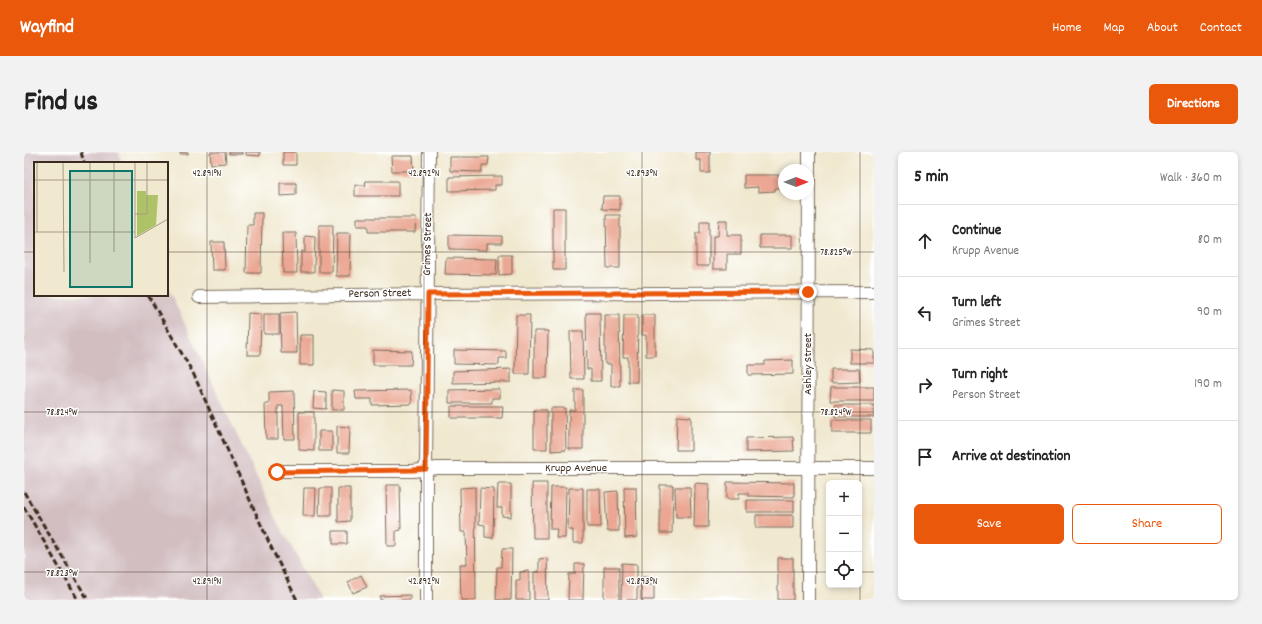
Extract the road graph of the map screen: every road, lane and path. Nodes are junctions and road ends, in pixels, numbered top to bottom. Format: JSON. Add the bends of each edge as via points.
{"nodes":[{"id":1,"x":429,"y":152,"type":"edge"},
{"id":2,"x":809,"y":152,"type":"edge"},
{"id":3,"x":808,"y":292,"type":"junction"},
{"id":4,"x":874,"y":292,"type":"edge"},
{"id":5,"x":428,"y":294,"type":"junction"},
{"id":6,"x":199,"y":297,"type":"dead end"},
{"id":7,"x":874,"y":468,"type":"edge"},
{"id":8,"x":426,"y":469,"type":"junction"},
{"id":9,"x":808,"y":469,"type":"junction"},
{"id":10,"x":277,"y":472,"type":"dead end"},
{"id":11,"x":426,"y":600,"type":"edge"},
{"id":12,"x":808,"y":600,"type":"edge"}],
"edges":[{"from":1,"to":5,"type":"street","name":"Grimes Street"},
{"from":2,"to":3,"type":"street","name":"Ashley Street"},
{"from":3,"to":4,"type":"street","name":"Person Street"},
{"from":3,"to":5,"type":"street","name":"Person Street"},
{"from":3,"to":9,"type":"street","name":"Ashley Street"},
{"from":5,"to":6,"type":"street","name":"Person Street"},
{"from":5,"to":8,"type":"street","name":"Grimes Street"},
{"from":7,"to":9,"type":"street","name":"Krupp Avenue"},
{"from":8,"to":9,"type":"street","name":"Krupp Avenue"},
{"from":8,"to":10,"type":"street","name":"Krupp Avenue"},
{"from":8,"to":11,"type":"street","name":"Grimes Street"},
{"from":9,"to":12,"type":"street","name":"Ashley Street"}]}
